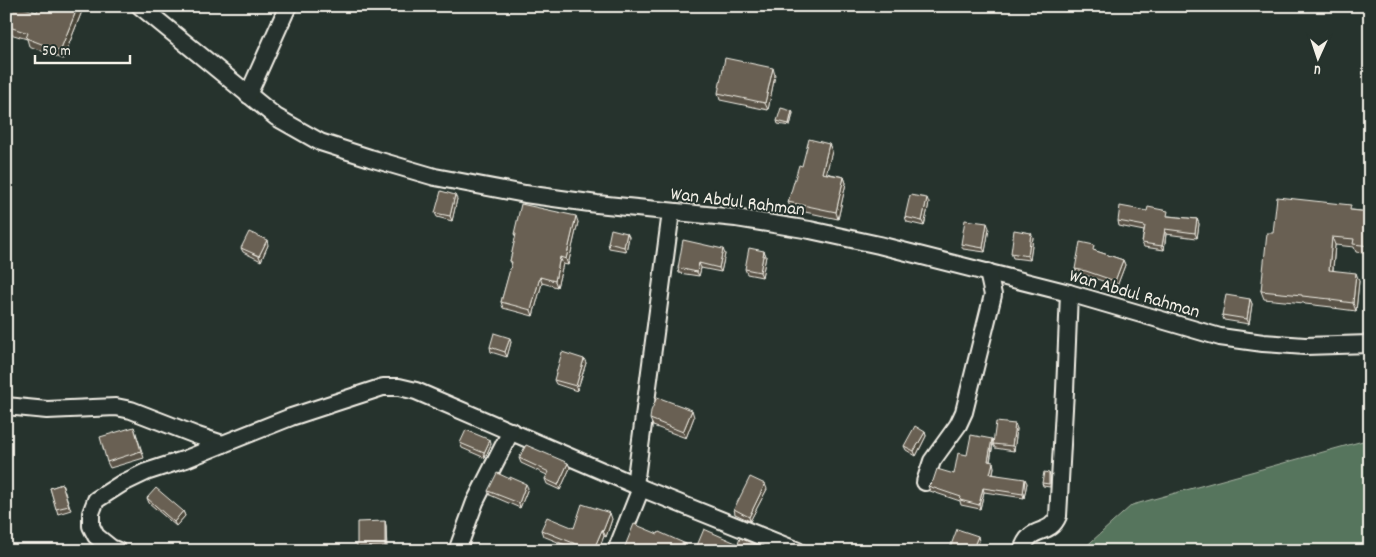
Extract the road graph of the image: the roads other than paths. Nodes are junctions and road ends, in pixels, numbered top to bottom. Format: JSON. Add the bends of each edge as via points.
{"nodes":[{"id":1,"x":140,"y":6,"type":"edge"},
{"id":2,"x":288,"y":6,"type":"edge"},
{"id":3,"x":248,"y":95,"type":"junction"},
{"id":4,"x":671,"y":212,"type":"junction"},
{"id":5,"x":988,"y":272,"type":"junction"},
{"id":6,"x":1069,"y":293,"type":"junction"},
{"id":7,"x":1370,"y":344,"type":"edge"},
{"id":8,"x":6,"y":406,"type":"edge"},
{"id":9,"x":511,"y":431,"type":"junction"},
{"id":10,"x":223,"y":444,"type":"junction"},
{"id":11,"x":924,"y":482,"type":"dead end"},
{"id":12,"x":638,"y":487,"type":"junction"},
{"id":13,"x":777,"y":547,"type":"edge"},
{"id":14,"x":118,"y":551,"type":"edge"},
{"id":15,"x":457,"y":551,"type":"edge"},
{"id":16,"x":616,"y":551,"type":"edge"},
{"id":17,"x":798,"y":551,"type":"edge"},
{"id":18,"x":1022,"y":551,"type":"edge"}],
"edges":[{"from":1,"to":3,"type":"street","name":"Wan Abdul Rahman"},
{"from":2,"to":3,"type":"street"},
{"from":3,"to":4,"type":"street","name":"Wan Abdul Rahman","via":[[276,117],[320,142],[426,174],[525,194]]},
{"from":4,"to":5,"type":"street","name":"Wan Abdul Rahman","via":[[810,230]]},
{"from":4,"to":12,"type":"street"},
{"from":5,"to":6,"type":"street","name":"Wan Abdul Rahman"},
{"from":5,"to":11,"type":"street","via":[[993,294],[964,412],[932,461]]},
{"from":6,"to":7,"type":"street","name":"Wan Abdul Rahman","via":[[1220,336],[1305,346]]},
{"from":6,"to":18,"type":"street","via":[[1058,516],[1051,527],[1028,537]]},
{"from":8,"to":10,"type":"street","via":[[47,410],[116,407]]},
{"from":9,"to":10,"type":"street","via":[[416,391],[382,387]]},
{"from":9,"to":12,"type":"street"},
{"from":9,"to":15,"type":"street","via":[[475,502]]},
{"from":10,"to":14,"type":"street","via":[[146,472],[96,500],[91,526],[96,536]]},
{"from":12,"to":13,"type":"street"},
{"from":12,"to":16,"type":"street"},
{"from":13,"to":17,"type":"street"}]}
